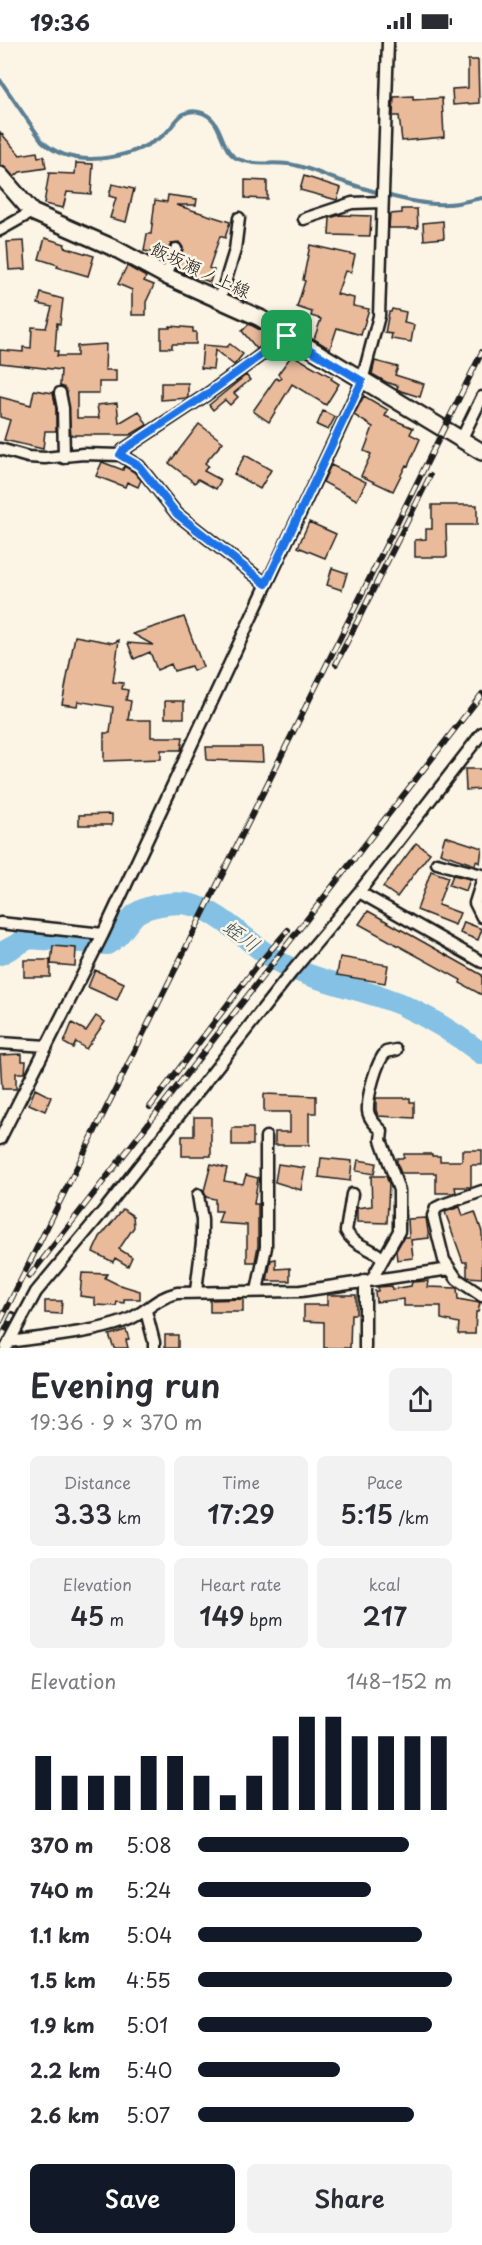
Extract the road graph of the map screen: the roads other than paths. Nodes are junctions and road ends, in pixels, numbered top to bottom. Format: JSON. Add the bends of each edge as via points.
{"nodes":[{"id":1,"x":388,"y":42,"type":"edge"},
{"id":2,"x":0,"y":175,"type":"edge"},
{"id":3,"x":382,"y":201,"type":"junction"},
{"id":4,"x":32,"y":212,"type":"junction"},
{"id":5,"x":239,"y":218,"type":"dead end"},
{"id":6,"x":304,"y":219,"type":"dead end"},
{"id":7,"x":0,"y":230,"type":"edge"},
{"id":8,"x":176,"y":249,"type":"dead end"},
{"id":9,"x":166,"y":276,"type":"junction"},
{"id":10,"x":220,"y":298,"type":"junction"},
{"id":11,"x":287,"y":336,"type":"junction"},
{"id":12,"x":362,"y":381,"type":"junction"},
{"id":13,"x":60,"y":393,"type":"dead end"},
{"id":14,"x":482,"y":397,"type":"edge"},
{"id":15,"x":461,"y":440,"type":"junction"},
{"id":16,"x":0,"y":449,"type":"edge"},
{"id":17,"x":482,"y":452,"type":"edge"},
{"id":18,"x":120,"y":455,"type":"junction"},
{"id":19,"x":64,"y":458,"type":"junction"},
{"id":20,"x":266,"y":584,"type":"junction"},
{"id":21,"x":482,"y":733,"type":"edge"},
{"id":22,"x":437,"y":863,"type":"dead end"},
{"id":23,"x":482,"y":875,"type":"edge"},
{"id":24,"x":482,"y":880,"type":"edge"},
{"id":25,"x":359,"y":892,"type":"junction"},
{"id":26,"x":482,"y":917,"type":"edge"},
{"id":27,"x":0,"y":923,"type":"edge"},
{"id":28,"x":102,"y":936,"type":"junction"},
{"id":29,"x":482,"y":962,"type":"edge"},
{"id":30,"x":0,"y":1043,"type":"edge"},
{"id":31,"x":47,"y":1046,"type":"junction"},
{"id":32,"x":396,"y":1050,"type":"dead end"},
{"id":33,"x":266,"y":1137,"type":"dead end"},
{"id":34,"x":0,"y":1139,"type":"edge"},
{"id":35,"x":482,"y":1191,"type":"edge"},
{"id":36,"x":352,"y":1194,"type":"dead end"},
{"id":37,"x":198,"y":1195,"type":"dead end"},
{"id":38,"x":382,"y":1258,"type":"junction"},
{"id":39,"x":450,"y":1269,"type":"junction"},
{"id":40,"x":369,"y":1280,"type":"junction"},
{"id":41,"x":196,"y":1291,"type":"junction"},
{"id":42,"x":257,"y":1291,"type":"junction"},
{"id":43,"x":482,"y":1296,"type":"edge"},
{"id":44,"x":146,"y":1311,"type":"junction"},
{"id":45,"x":8,"y":1345,"type":"edge"},
{"id":46,"x":154,"y":1348,"type":"edge"},
{"id":47,"x":365,"y":1348,"type":"edge"}],
"edges":[{"from":1,"to":3,"type":"street"},
{"from":2,"to":4,"type":"main road","name":"飯坂瀬ノ上線"},
{"from":3,"to":6,"type":"street","via":[[352,203]]},
{"from":3,"to":12,"type":"street","via":[[379,316]]},
{"from":4,"to":7,"type":"street"},
{"from":4,"to":9,"type":"main road","name":"飯坂瀬ノ上線"},
{"from":5,"to":10,"type":"street","via":[[235,250]]},
{"from":8,"to":9,"type":"street"},
{"from":9,"to":10,"type":"main road","name":"飯坂瀬ノ上線"},
{"from":10,"to":11,"type":"main road","name":"飯坂瀬ノ上線"},
{"from":11,"to":12,"type":"main road","name":"飯坂瀬ノ上線"},
{"from":11,"to":18,"type":"street"},
{"from":12,"to":15,"type":"main road","name":"飯坂瀬ノ上線"},
{"from":12,"to":20,"type":"street"},
{"from":13,"to":19,"type":"street"},
{"from":14,"to":15,"type":"street"},
{"from":15,"to":17,"type":"main road","name":"飯坂瀬ノ上線"},
{"from":16,"to":19,"type":"street","via":[[28,457]]},
{"from":18,"to":19,"type":"street"},
{"from":18,"to":20,"type":"street","via":[[139,466],[177,514]]},
{"from":20,"to":28,"type":"street"},
{"from":21,"to":25,"type":"street"},
{"from":22,"to":23,"type":"street"},
{"from":24,"to":26,"type":"street","via":[[475,903]]},
{"from":25,"to":29,"type":"street"},
{"from":25,"to":45,"type":"street","via":[[36,1292]]},
{"from":27,"to":28,"type":"street"},
{"from":28,"to":31,"type":"street"},
{"from":30,"to":31,"type":"street"},
{"from":31,"to":34,"type":"street"},
{"from":32,"to":38,"type":"street","via":[[386,1052],[379,1060],[368,1111],[382,1131],[381,1140],[399,1190],[399,1231]]},
{"from":33,"to":42,"type":"street","via":[[266,1247]]},
{"from":35,"to":39,"type":"street","via":[[442,1205],[434,1212],[444,1260]]},
{"from":36,"to":38,"type":"street","via":[[346,1232]]},
{"from":37,"to":41,"type":"street","via":[[202,1242]]},
{"from":38,"to":40,"type":"street"},
{"from":39,"to":40,"type":"street"},
{"from":39,"to":43,"type":"street"},
{"from":40,"to":42,"type":"street","via":[[301,1291]]},
{"from":40,"to":47,"type":"street"},
{"from":41,"to":42,"type":"street"},
{"from":41,"to":44,"type":"street","via":[[164,1296]]},
{"from":44,"to":45,"type":"street","via":[[104,1327]]},
{"from":44,"to":46,"type":"street"}]}
